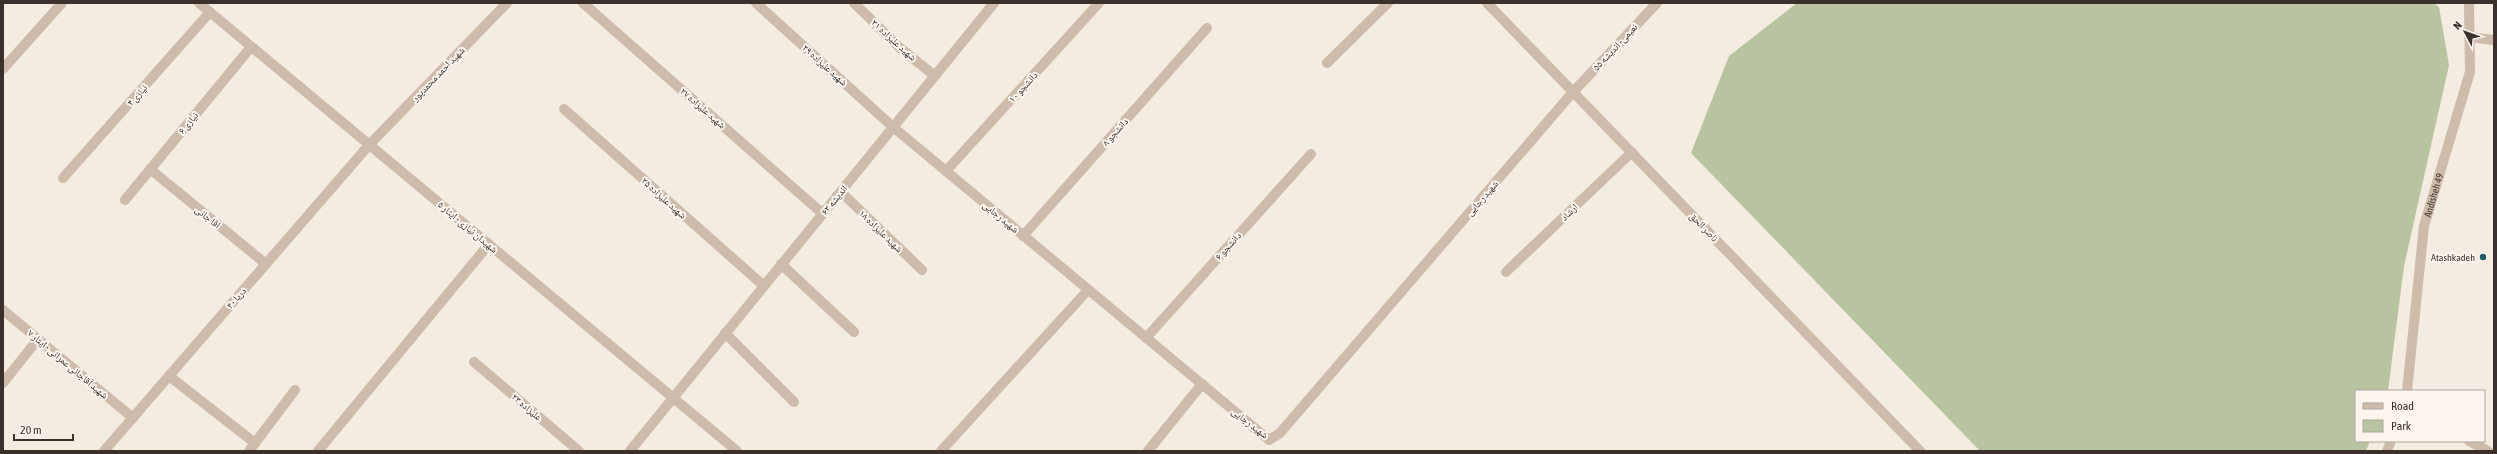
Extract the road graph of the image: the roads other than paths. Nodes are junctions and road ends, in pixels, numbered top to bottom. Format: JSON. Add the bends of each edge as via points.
{"nodes":[{"id":1,"x":62,"y":3,"type":"edge"},
{"id":2,"x":199,"y":3,"type":"edge"},
{"id":3,"x":507,"y":3,"type":"edge"},
{"id":4,"x":583,"y":3,"type":"edge"},
{"id":5,"x":756,"y":3,"type":"edge"},
{"id":6,"x":854,"y":3,"type":"edge"},
{"id":7,"x":994,"y":3,"type":"edge"},
{"id":8,"x":1099,"y":3,"type":"edge"},
{"id":9,"x":1388,"y":3,"type":"edge"},
{"id":10,"x":1487,"y":3,"type":"edge"},
{"id":11,"x":1657,"y":3,"type":"edge"},
{"id":12,"x":2469,"y":3,"type":"edge"},
{"id":13,"x":210,"y":12,"type":"junction"},
{"id":14,"x":1207,"y":28,"type":"dead end"},
{"id":15,"x":2469,"y":37,"type":"junction"},
{"id":16,"x":2494,"y":40,"type":"edge"},
{"id":17,"x":252,"y":47,"type":"junction"},
{"id":18,"x":1327,"y":63,"type":"dead end"},
{"id":19,"x":3,"y":69,"type":"edge"},
{"id":20,"x":934,"y":76,"type":"junction"},
{"id":21,"x":1573,"y":92,"type":"junction"},
{"id":22,"x":564,"y":109,"type":"dead end"},
{"id":23,"x":893,"y":127,"type":"junction"},
{"id":24,"x":369,"y":144,"type":"junction"},
{"id":25,"x":1632,"y":152,"type":"junction"},
{"id":26,"x":1311,"y":154,"type":"dead end"},
{"id":27,"x":150,"y":170,"type":"junction"},
{"id":28,"x":946,"y":171,"type":"junction"},
{"id":29,"x":63,"y":178,"type":"dead end"},
{"id":30,"x":841,"y":192,"type":"junction"},
{"id":31,"x":125,"y":200,"type":"dead end"},
{"id":32,"x":823,"y":214,"type":"junction"},
{"id":33,"x":1023,"y":236,"type":"junction"},
{"id":34,"x":488,"y":244,"type":"junction"},
{"id":35,"x":266,"y":264,"type":"junction"},
{"id":36,"x":781,"y":264,"type":"junction"},
{"id":37,"x":922,"y":270,"type":"dead end"},
{"id":38,"x":1506,"y":272,"type":"dead end"},
{"id":39,"x":764,"y":286,"type":"junction"},
{"id":40,"x":1088,"y":290,"type":"junction"},
{"id":41,"x":4,"y":313,"type":"edge"},
{"id":42,"x":854,"y":332,"type":"dead end"},
{"id":43,"x":725,"y":333,"type":"junction"},
{"id":44,"x":1146,"y":338,"type":"junction"},
{"id":45,"x":38,"y":339,"type":"junction"},
{"id":46,"x":474,"y":362,"type":"dead end"},
{"id":47,"x":169,"y":376,"type":"junction"},
{"id":48,"x":3,"y":383,"type":"edge"},
{"id":49,"x":1202,"y":384,"type":"junction"},
{"id":50,"x":295,"y":390,"type":"dead end"},
{"id":51,"x":2407,"y":390,"type":"edge"},
{"id":52,"x":673,"y":397,"type":"junction"},
{"id":53,"x":794,"y":402,"type":"dead end"},
{"id":54,"x":132,"y":418,"type":"junction"},
{"id":55,"x":2471,"y":442,"type":"edge"},
{"id":56,"x":252,"y":447,"type":"edge"},
{"id":57,"x":104,"y":451,"type":"edge"},
{"id":58,"x":318,"y":451,"type":"edge"},
{"id":59,"x":579,"y":451,"type":"edge"},
{"id":60,"x":630,"y":451,"type":"edge"},
{"id":61,"x":737,"y":451,"type":"edge"},
{"id":62,"x":941,"y":451,"type":"edge"},
{"id":63,"x":1148,"y":451,"type":"edge"},
{"id":64,"x":1920,"y":451,"type":"edge"},
{"id":65,"x":2488,"y":451,"type":"edge"}],
"edges":[{"from":1,"to":19,"type":"street"},
{"from":2,"to":13,"type":"street","name":"شهیدان نیازی - ایثار ۵"},
{"from":3,"to":24,"type":"street","name":"شهید احمد محمدپور"},
{"from":4,"to":32,"type":"street","name":"شهید علیزاده ۲۷"},
{"from":5,"to":23,"type":"street","name":"شهید علیزاده ۲۹"},
{"from":6,"to":20,"type":"street","name":"شهید علیزاده ۳۱","via":[[900,48]]},
{"from":7,"to":20,"type":"street","name":"اندیشه ۶۳"},
{"from":8,"to":28,"type":"street","name":"دانشجو ۱۰"},
{"from":9,"to":18,"type":"street"},
{"from":10,"to":21,"type":"street","name":"ناصر الحق"},
{"from":11,"to":21,"type":"street","name":"نعیمی- اندیشه ۵۵"},
{"from":12,"to":15,"type":"street","name":"Andisheh 49"},
{"from":13,"to":17,"type":"street","name":"شهیدان نیازی - ایثار ۵"},
{"from":13,"to":29,"type":"street","name":"نیازی ۴"},
{"from":14,"to":33,"type":"street","name":"دانشجو ۸"},
{"from":15,"to":16,"type":"street"},
{"from":15,"to":51,"type":"street","name":"Andisheh 49","via":[[2470,72],[2424,226]]},
{"from":17,"to":24,"type":"street","name":"شهیدان نیازی - ایثار ۵"},
{"from":17,"to":27,"type":"street","name":"نیازی ۶"},
{"from":20,"to":23,"type":"street","name":"اندیشه ۶۳"},
{"from":21,"to":25,"type":"street","name":"ناصر الحق"},
{"from":21,"to":49,"type":"street","name":"شهید رجایی","via":[[1280,433],[1269,440]]},
{"from":22,"to":39,"type":"street","name":"شهید علیزاده ۲۵"},
{"from":23,"to":28,"type":"street","name":"شهید رجایی"},
{"from":23,"to":30,"type":"street","name":"اندیشه ۶۳"},
{"from":24,"to":34,"type":"street","name":"شهیدان نیازی - ایثار ۵"},
{"from":24,"to":35,"type":"street","name":"دریا ۴۰"},
{"from":25,"to":38,"type":"street","name":"ارشاد"},
{"from":25,"to":64,"type":"street","name":"ناصر الحق"},
{"from":26,"to":44,"type":"street","name":"دانشجو ۶"},
{"from":27,"to":31,"type":"street","name":"نیازی ۶"},
{"from":27,"to":35,"type":"street","name":"اقا جانی"},
{"from":28,"to":33,"type":"street","name":"شهید رجایی"},
{"from":30,"to":32,"type":"street","name":"اندیشه ۶۳"},
{"from":30,"to":37,"type":"street","name":"شهید علیزاده ۱۸"},
{"from":32,"to":36,"type":"street","name":"اندیشه ۶۳"},
{"from":33,"to":40,"type":"street","name":"شهید رجایی"},
{"from":34,"to":52,"type":"street","name":"شهیدان نیازی - ایثار ۵"},
{"from":34,"to":58,"type":"street"},
{"from":35,"to":47,"type":"street","name":"دریا ۴۰"},
{"from":36,"to":39,"type":"street","name":"اندیشه ۶۳"},
{"from":36,"to":42,"type":"street"},
{"from":39,"to":43,"type":"street","name":"اندیشه ۶۳"},
{"from":40,"to":44,"type":"street","name":"شهید رجایی"},
{"from":40,"to":62,"type":"street"},
{"from":41,"to":45,"type":"street","name":"شهید آقاجانی عمرانی - ایثار ۷"},
{"from":43,"to":52,"type":"street","name":"اندیشه ۶۳"},
{"from":43,"to":53,"type":"street"},
{"from":44,"to":49,"type":"street","name":"شهید رجایی"},
{"from":45,"to":48,"type":"street"},
{"from":45,"to":54,"type":"street","name":"شهید آقاجانی عمرانی - ایثار ۷"},
{"from":46,"to":59,"type":"street","name":"علیزاده ۲۳"},
{"from":47,"to":54,"type":"street","name":"دریا ۴۰"},
{"from":47,"to":56,"type":"street"},
{"from":49,"to":63,"type":"street"},
{"from":50,"to":56,"type":"street"},
{"from":52,"to":60,"type":"street","name":"اندیشه ۶۳"},
{"from":52,"to":61,"type":"street","name":"شهیدان نیازی - ایثار ۵"},
{"from":54,"to":57,"type":"street","name":"دریا ۴۰"},
{"from":55,"to":65,"type":"street"}]}
